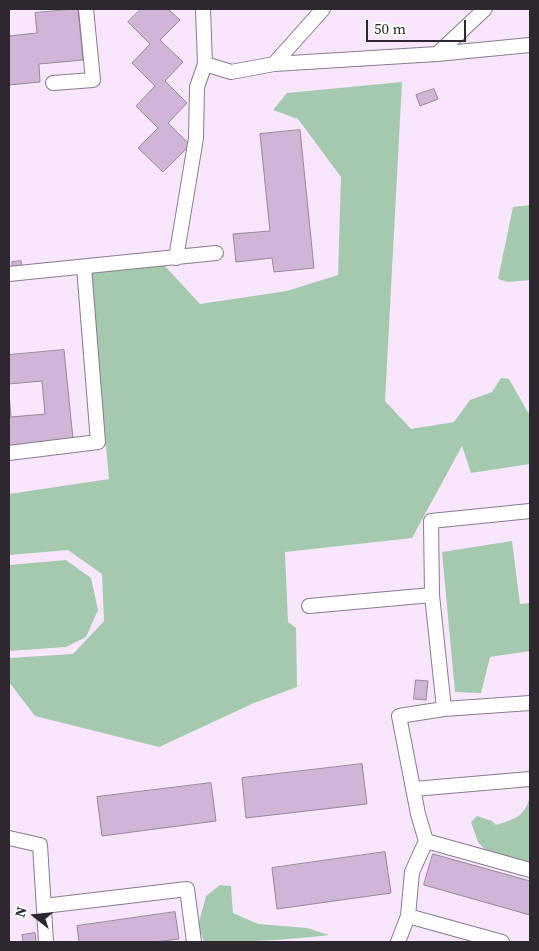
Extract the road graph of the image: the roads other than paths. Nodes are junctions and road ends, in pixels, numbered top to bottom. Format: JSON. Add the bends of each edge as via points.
{"nodes":[{"id":1,"x":86,"y":9,"type":"edge"},
{"id":2,"x":203,"y":9,"type":"edge"},
{"id":3,"x":323,"y":9,"type":"edge"},
{"id":4,"x":485,"y":9,"type":"edge"},
{"id":5,"x":530,"y":45,"type":"edge"},
{"id":6,"x":437,"y":54,"type":"junction"},
{"id":7,"x":205,"y":64,"type":"junction"},
{"id":8,"x":274,"y":64,"type":"junction"},
{"id":9,"x":54,"y":83,"type":"dead end"},
{"id":10,"x":216,"y":253,"type":"dead end"},
{"id":11,"x":176,"y":258,"type":"junction"},
{"id":12,"x":84,"y":267,"type":"junction"},
{"id":13,"x":9,"y":274,"type":"edge"},
{"id":14,"x":9,"y":453,"type":"edge"},
{"id":15,"x":530,"y":511,"type":"edge"},
{"id":16,"x":432,"y":595,"type":"junction"},
{"id":17,"x":309,"y":606,"type":"dead end"},
{"id":18,"x":530,"y":703,"type":"edge"},
{"id":19,"x":444,"y":710,"type":"junction"},
{"id":20,"x":530,"y":778,"type":"edge"},
{"id":21,"x":414,"y":789,"type":"junction"},
{"id":22,"x":9,"y":838,"type":"edge"},
{"id":23,"x":426,"y":841,"type":"junction"},
{"id":24,"x":530,"y":870,"type":"edge"},
{"id":25,"x":44,"y":906,"type":"junction"},
{"id":26,"x":408,"y":916,"type":"junction"},
{"id":27,"x":46,"y":942,"type":"edge"},
{"id":28,"x":194,"y":942,"type":"edge"},
{"id":29,"x":398,"y":942,"type":"edge"},
{"id":30,"x":502,"y":942,"type":"edge"}],
"edges":[{"from":1,"to":9,"type":"lane","via":[[94,80]]},
{"from":2,"to":7,"type":"lane"},
{"from":3,"to":8,"type":"lane"},
{"from":4,"to":6,"type":"lane"},
{"from":5,"to":6,"type":"lane"},
{"from":6,"to":8,"type":"lane"},
{"from":7,"to":8,"type":"lane","via":[[231,72]]},
{"from":7,"to":11,"type":"lane","via":[[197,87],[196,138]]},
{"from":10,"to":11,"type":"lane"},
{"from":11,"to":12,"type":"lane"},
{"from":12,"to":13,"type":"lane"},
{"from":12,"to":14,"type":"lane","via":[[98,442]]},
{"from":15,"to":16,"type":"lane","via":[[431,521]]},
{"from":16,"to":17,"type":"lane"},
{"from":16,"to":19,"type":"lane"},
{"from":18,"to":19,"type":"lane"},
{"from":19,"to":21,"type":"lane","via":[[400,716]]},
{"from":20,"to":21,"type":"lane"},
{"from":21,"to":23,"type":"lane"},
{"from":22,"to":25,"type":"lane","via":[[40,845]]},
{"from":23,"to":24,"type":"lane"},
{"from":23,"to":26,"type":"lane","via":[[412,872]]},
{"from":25,"to":27,"type":"lane"},
{"from":25,"to":28,"type":"lane","via":[[187,889]]},
{"from":26,"to":29,"type":"lane"},
{"from":26,"to":30,"type":"lane"}]}
